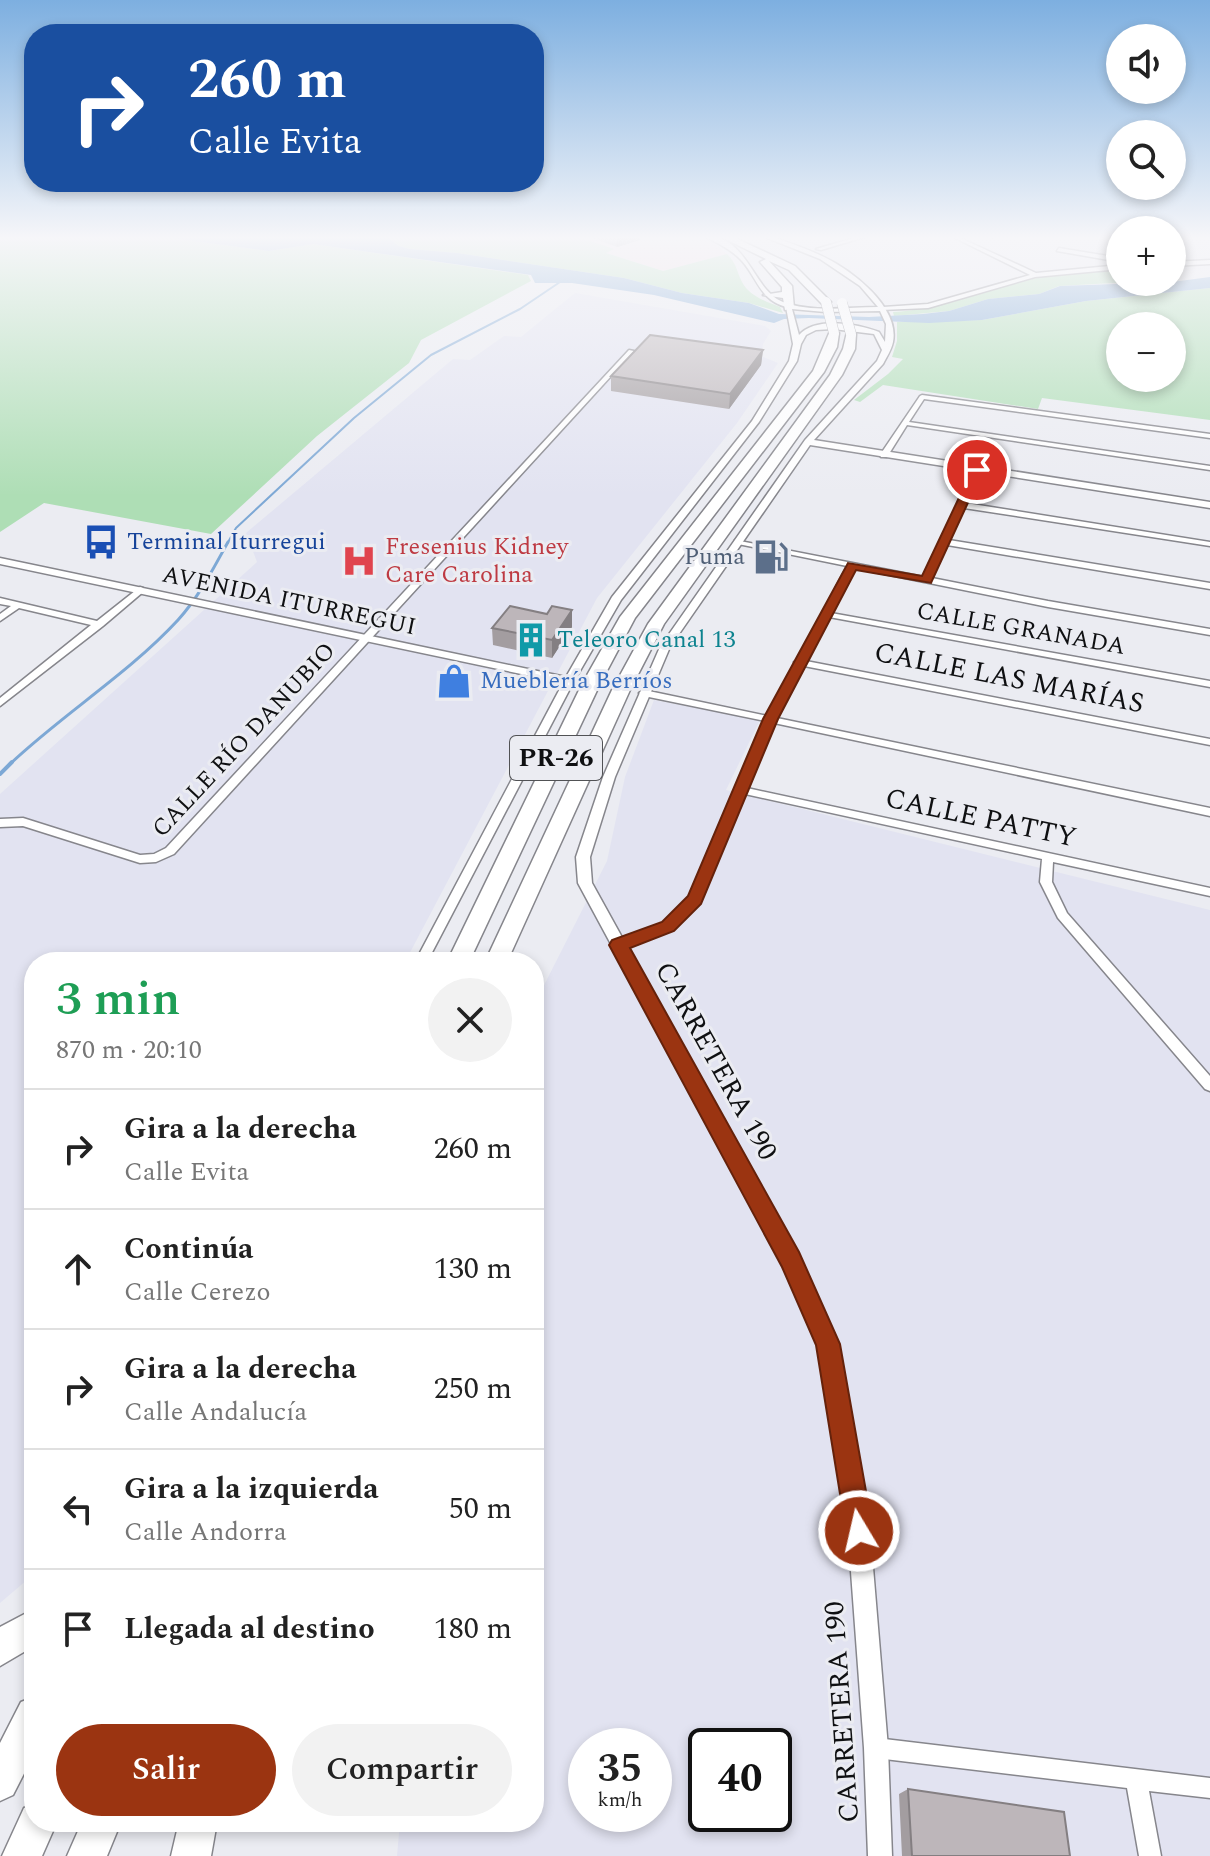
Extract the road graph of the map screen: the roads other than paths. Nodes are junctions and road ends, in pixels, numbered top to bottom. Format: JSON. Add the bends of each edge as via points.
{"nodes":[{"id":1,"x":837,"y":323,"type":"edge"},
{"id":2,"x":841,"y":323,"type":"edge"},
{"id":3,"x":793,"y":325,"type":"joint"},
{"id":4,"x":889,"y":325,"type":"joint"},
{"id":5,"x":842,"y":333,"type":"junction"},
{"id":6,"x":797,"y":344,"type":"junction"},
{"id":7,"x":631,"y":351,"type":"edge"},
{"id":8,"x":886,"y":352,"type":"junction"},
{"id":9,"x":904,"y":423,"type":"junction"},
{"id":10,"x":1210,"y":436,"type":"edge"},
{"id":11,"x":808,"y":442,"type":"junction"},
{"id":12,"x":884,"y":455,"type":"junction"},
{"id":13,"x":1210,"y":468,"type":"edge"},
{"id":14,"x":977,"y":470,"type":"junction"},
{"id":15,"x":961,"y":505,"type":"junction"},
{"id":16,"x":1210,"y":505,"type":"edge"},
{"id":17,"x":738,"y":542,"type":"junction"},
{"id":18,"x":945,"y":542,"type":"junction"},
{"id":19,"x":1210,"y":544,"type":"edge"},
{"id":20,"x":0,"y":561,"type":"edge"},
{"id":21,"x":852,"y":565,"type":"junction"},
{"id":22,"x":926,"y":581,"type":"junction"},
{"id":23,"x":1210,"y":586,"type":"edge"},
{"id":24,"x":140,"y":590,"type":"junction"},
{"id":25,"x":0,"y":601,"type":"edge"},
{"id":26,"x":18,"y":605,"type":"junction"},
{"id":27,"x":825,"y":614,"type":"junction"},
{"id":28,"x":0,"y":618,"type":"edge"},
{"id":29,"x":100,"y":624,"type":"junction"},
{"id":30,"x":1210,"y":632,"type":"edge"},
{"id":31,"x":367,"y":639,"type":"junction"},
{"id":32,"x":799,"y":662,"type":"junction"},
{"id":33,"x":569,"y":681,"type":"junction"},
{"id":34,"x":1210,"y":684,"type":"edge"},
{"id":35,"x":644,"y":693,"type":"junction"},
{"id":36,"x":0,"y":703,"type":"edge"},
{"id":37,"x":771,"y":719,"type":"junction"},
{"id":38,"x":1210,"y":742,"type":"edge"},
{"id":39,"x":742,"y":790,"type":"junction"},
{"id":40,"x":1210,"y":812,"type":"edge"},
{"id":41,"x":0,"y":823,"type":"edge"},
{"id":42,"x":1048,"y":858,"type":"junction"},
{"id":43,"x":1210,"y":892,"type":"edge"},
{"id":44,"x":619,"y":945,"type":"junction"},
{"id":45,"x":426,"y":952,"type":"edge"},
{"id":46,"x":460,"y":952,"type":"edge"},
{"id":47,"x":501,"y":952,"type":"edge"},
{"id":48,"x":1210,"y":1085,"type":"edge"},
{"id":49,"x":24,"y":1632,"type":"edge"},
{"id":50,"x":0,"y":1648,"type":"edge"},
{"id":51,"x":24,"y":1735,"type":"edge"},
{"id":52,"x":876,"y":1748,"type":"junction"},
{"id":53,"x":1136,"y":1779,"type":"junction"},
{"id":54,"x":0,"y":1782,"type":"edge"},
{"id":55,"x":1210,"y":1788,"type":"edge"},
{"id":56,"x":33,"y":1832,"type":"edge"},
{"id":57,"x":98,"y":1832,"type":"edge"},
{"id":58,"x":196,"y":1832,"type":"edge"},
{"id":59,"x":22,"y":1856,"type":"edge"},
{"id":60,"x":87,"y":1856,"type":"edge"},
{"id":61,"x":191,"y":1856,"type":"edge"},
{"id":62,"x":880,"y":1856,"type":"edge"},
{"id":63,"x":1150,"y":1856,"type":"edge"}],
"edges":[{"from":1,"to":5,"type":"highway","bridge":true},
{"from":2,"to":5,"type":"highway","bridge":true},
{"from":3,"to":4,"type":"street"},
{"from":3,"to":6,"type":"street"},
{"from":4,"to":8,"type":"street"},
{"from":5,"to":46,"type":"highway","number":"PR-26","via":[[818,372],[616,637]]},
{"from":5,"to":47,"type":"highway","number":"PR-26","via":[[849,349],[836,375],[679,588],[639,653]]},
{"from":6,"to":8,"type":"street","via":[[814,328],[862,328],[877,333]]},
{"from":6,"to":33,"type":"street","via":[[793,361],[755,422],[635,572]]},
{"from":7,"to":31,"type":"street","name":"CALLE RÍO DANUBIO"},
{"from":8,"to":11,"type":"street","name":"CARRETERA 190"},
{"from":9,"to":10,"type":"street","via":[[918,399],[928,397]]},
{"from":9,"to":12,"type":"street"},
{"from":9,"to":13,"type":"street"},
{"from":11,"to":12,"type":"street"},
{"from":11,"to":17,"type":"street","name":"CARRETERA 190"},
{"from":12,"to":14,"type":"street"},
{"from":14,"to":15,"type":"street"},
{"from":14,"to":16,"type":"street"},
{"from":15,"to":18,"type":"street"},
{"from":15,"to":19,"type":"street"},
{"from":17,"to":21,"type":"street"},
{"from":17,"to":35,"type":"street","name":"CARRETERA 190","via":[[672,634]]},
{"from":18,"to":22,"type":"street"},
{"from":18,"to":23,"type":"street"},
{"from":20,"to":24,"type":"street","name":"AVENIDA ITURREGUI"},
{"from":21,"to":22,"type":"street"},
{"from":21,"to":27,"type":"street"},
{"from":22,"to":30,"type":"street"},
{"from":24,"to":29,"type":"street"},
{"from":24,"to":31,"type":"street","name":"AVENIDA ITURREGUI"},
{"from":25,"to":26,"type":"street"},
{"from":26,"to":28,"type":"street"},
{"from":26,"to":29,"type":"street"},
{"from":27,"to":32,"type":"street"},
{"from":27,"to":34,"type":"street","name":"CALLE GRANADA"},
{"from":29,"to":36,"type":"street"},
{"from":31,"to":33,"type":"street","name":"AVENIDA ITURREGUI"},
{"from":31,"to":41,"type":"street","name":"CALLE RÍO DANUBIO","via":[[170,851],[140,859],[23,822]]},
{"from":32,"to":37,"type":"street"},
{"from":32,"to":38,"type":"street","name":"CALLE LAS MARÍAS"},
{"from":33,"to":45,"type":"street"},
{"from":35,"to":37,"type":"street"},
{"from":35,"to":44,"type":"street","name":"CARRETERA 190","via":[[583,857],[585,883]]},
{"from":37,"to":39,"type":"street"},
{"from":37,"to":40,"type":"street"},
{"from":39,"to":42,"type":"street","name":"CALLE PATTY"},
{"from":39,"to":44,"type":"street","via":[[695,900],[668,926]]},
{"from":42,"to":43,"type":"street","name":"CALLE PATTY"},
{"from":42,"to":48,"type":"street","via":[[1046,882],[1062,915]]},
{"from":44,"to":52,"type":"street","name":"CARRETERA 190","via":[[791,1260],[828,1344],[859,1531]]},
{"from":49,"to":50,"type":"highway"},
{"from":51,"to":54,"type":"highway"},
{"from":52,"to":53,"type":"street"},
{"from":52,"to":62,"type":"street","name":"CARRETERA 190"},
{"from":53,"to":55,"type":"street"},
{"from":53,"to":63,"type":"street"},
{"from":56,"to":59,"type":"highway"},
{"from":57,"to":60,"type":"highway"},
{"from":58,"to":61,"type":"highway"}]}
